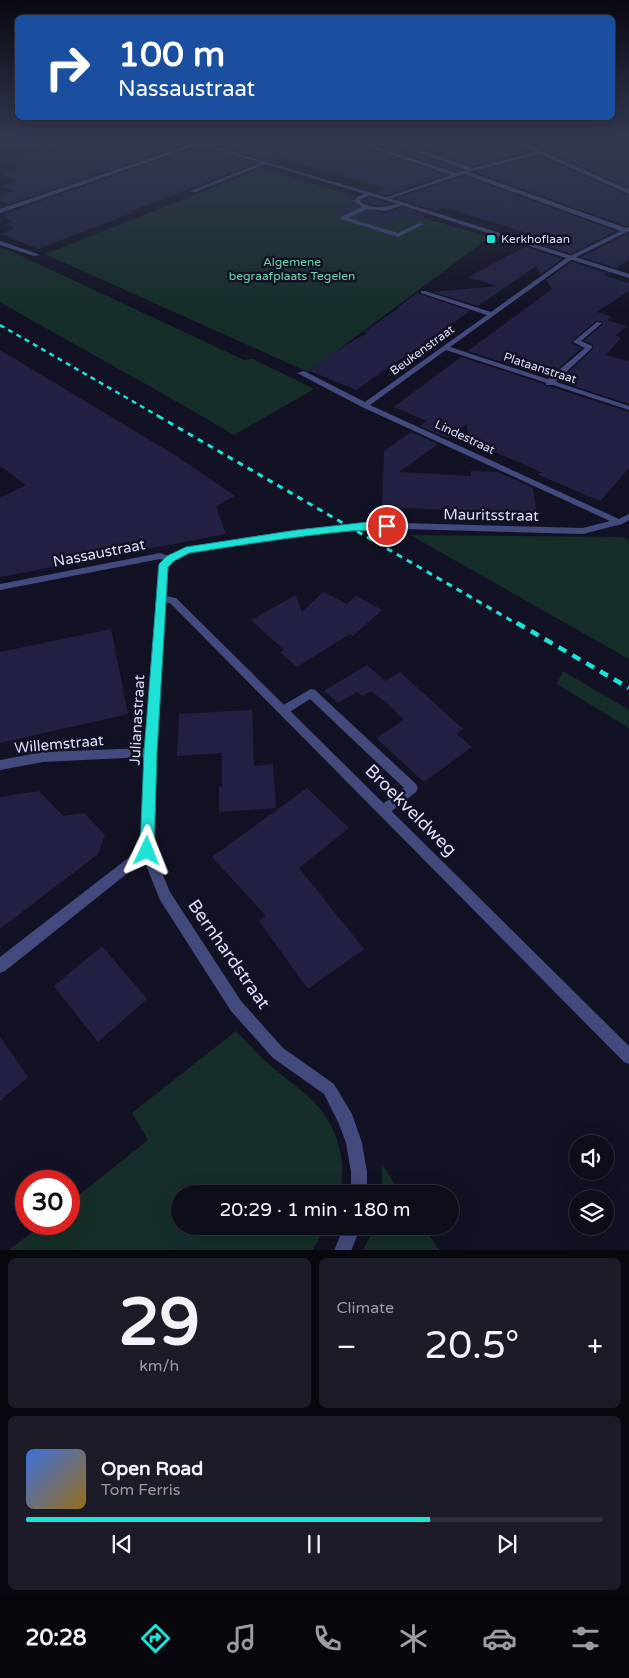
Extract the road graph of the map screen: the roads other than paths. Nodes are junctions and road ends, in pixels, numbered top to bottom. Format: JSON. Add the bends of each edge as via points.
{"nodes":[{"id":1,"x":43,"y":196,"type":"edge"},
{"id":2,"x":365,"y":196,"type":"edge"},
{"id":3,"x":376,"y":196,"type":"edge"},
{"id":4,"x":397,"y":196,"type":"edge"},
{"id":5,"x":534,"y":196,"type":"edge"},
{"id":6,"x":387,"y":200,"type":"junction"},
{"id":7,"x":402,"y":204,"type":"junction"},
{"id":8,"x":367,"y":207,"type":"junction"},
{"id":9,"x":0,"y":211,"type":"edge"},
{"id":10,"x":421,"y":224,"type":"dead end"},
{"id":11,"x":627,"y":229,"type":"edge"},
{"id":12,"x":0,"y":243,"type":"edge"},
{"id":13,"x":36,"y":256,"type":"dead end"},
{"id":14,"x":570,"y":258,"type":"junction"},
{"id":15,"x":629,"y":276,"type":"edge"},
{"id":16,"x":423,"y":292,"type":"dead end"},
{"id":17,"x":492,"y":314,"type":"junction"},
{"id":18,"x":599,"y":322,"type":"dead end"},
{"id":19,"x":445,"y":348,"type":"junction"},
{"id":20,"x":301,"y":373,"type":"dead end"},
{"id":21,"x":549,"y":383,"type":"junction"},
{"id":22,"x":365,"y":405,"type":"junction"},
{"id":23,"x":629,"y":408,"type":"edge"},
{"id":24,"x":629,"y":517,"type":"edge"},
{"id":25,"x":619,"y":522,"type":"junction"},
{"id":26,"x":351,"y":527,"type":"joint"},
{"id":27,"x":170,"y":559,"type":"junction"},
{"id":28,"x":0,"y":587,"type":"edge"},
{"id":29,"x":161,"y":599,"type":"junction"},
{"id":30,"x":284,"y":710,"type":"junction"},
{"id":31,"x":150,"y":752,"type":"junction"},
{"id":32,"x":0,"y":765,"type":"edge"},
{"id":33,"x":384,"y":810,"type":"junction"},
{"id":34,"x":147,"y":851,"type":"junction"},
{"id":35,"x":0,"y":966,"type":"edge"},
{"id":36,"x":629,"y":1057,"type":"edge"},
{"id":37,"x":359,"y":1185,"type":"edge"},
{"id":38,"x":349,"y":1235,"type":"edge"},
{"id":39,"x":342,"y":1250,"type":"edge"}],
"edges":[{"from":1,"to":9,"type":"street"},
{"from":2,"to":8,"type":"street","via":[[357,201]]},
{"from":3,"to":6,"type":"street"},
{"from":4,"to":6,"type":"street"},
{"from":5,"to":11,"type":"street"},
{"from":6,"to":7,"type":"street"},
{"from":7,"to":8,"type":"street","via":[[383,209]]},
{"from":7,"to":14,"type":"street"},
{"from":8,"to":10,"type":"street","via":[[343,218],[398,235]]},
{"from":11,"to":14,"type":"street","name":"Beukenstraat"},
{"from":12,"to":13,"type":"street"},
{"from":14,"to":15,"type":"street"},
{"from":14,"to":17,"type":"street","name":"Beukenstraat"},
{"from":16,"to":17,"type":"street","name":"Beukenstraat"},
{"from":17,"to":19,"type":"street","name":"Beukenstraat"},
{"from":18,"to":21,"type":"street","via":[[576,342],[590,347]]},
{"from":19,"to":21,"type":"street","name":"Plataanstraat"},
{"from":19,"to":22,"type":"street","name":"Beukenstraat"},
{"from":20,"to":22,"type":"street","name":"Lindestraat"},
{"from":21,"to":23,"type":"street","name":"Plataanstraat"},
{"from":22,"to":25,"type":"street","name":"Lindestraat"},
{"from":24,"to":25,"type":"street","name":"Mauritsstraat"},
{"from":25,"to":26,"type":"street","name":"Mauritsstraat","via":[[583,531]]},
{"from":26,"to":27,"type":"street","name":"Nassaustraat","via":[[186,550]]},
{"from":27,"to":28,"type":"street","name":"Nassaustraat","via":[[160,556]]},
{"from":27,"to":29,"type":"street","name":"Julianastraat","via":[[163,566]]},
{"from":29,"to":30,"type":"street","name":"Broekveldweg","via":[[173,600]]},
{"from":29,"to":31,"type":"street","name":"Julianastraat"},
{"from":30,"to":33,"type":"street","name":"Broekveldweg"},
{"from":30,"to":33,"type":"street","via":[[311,693],[412,788]]},
{"from":31,"to":32,"type":"street","name":"Willemstraat","via":[[43,757]]},
{"from":31,"to":34,"type":"street","name":"Julianastraat"},
{"from":33,"to":36,"type":"street","name":"Broekveldweg"},
{"from":34,"to":35,"type":"street"},
{"from":34,"to":37,"type":"street","name":"Bernhardstraat","via":[[165,896],[236,1006],[278,1053],[329,1089],[354,1143]]},
{"from":38,"to":39,"type":"street"}]}
